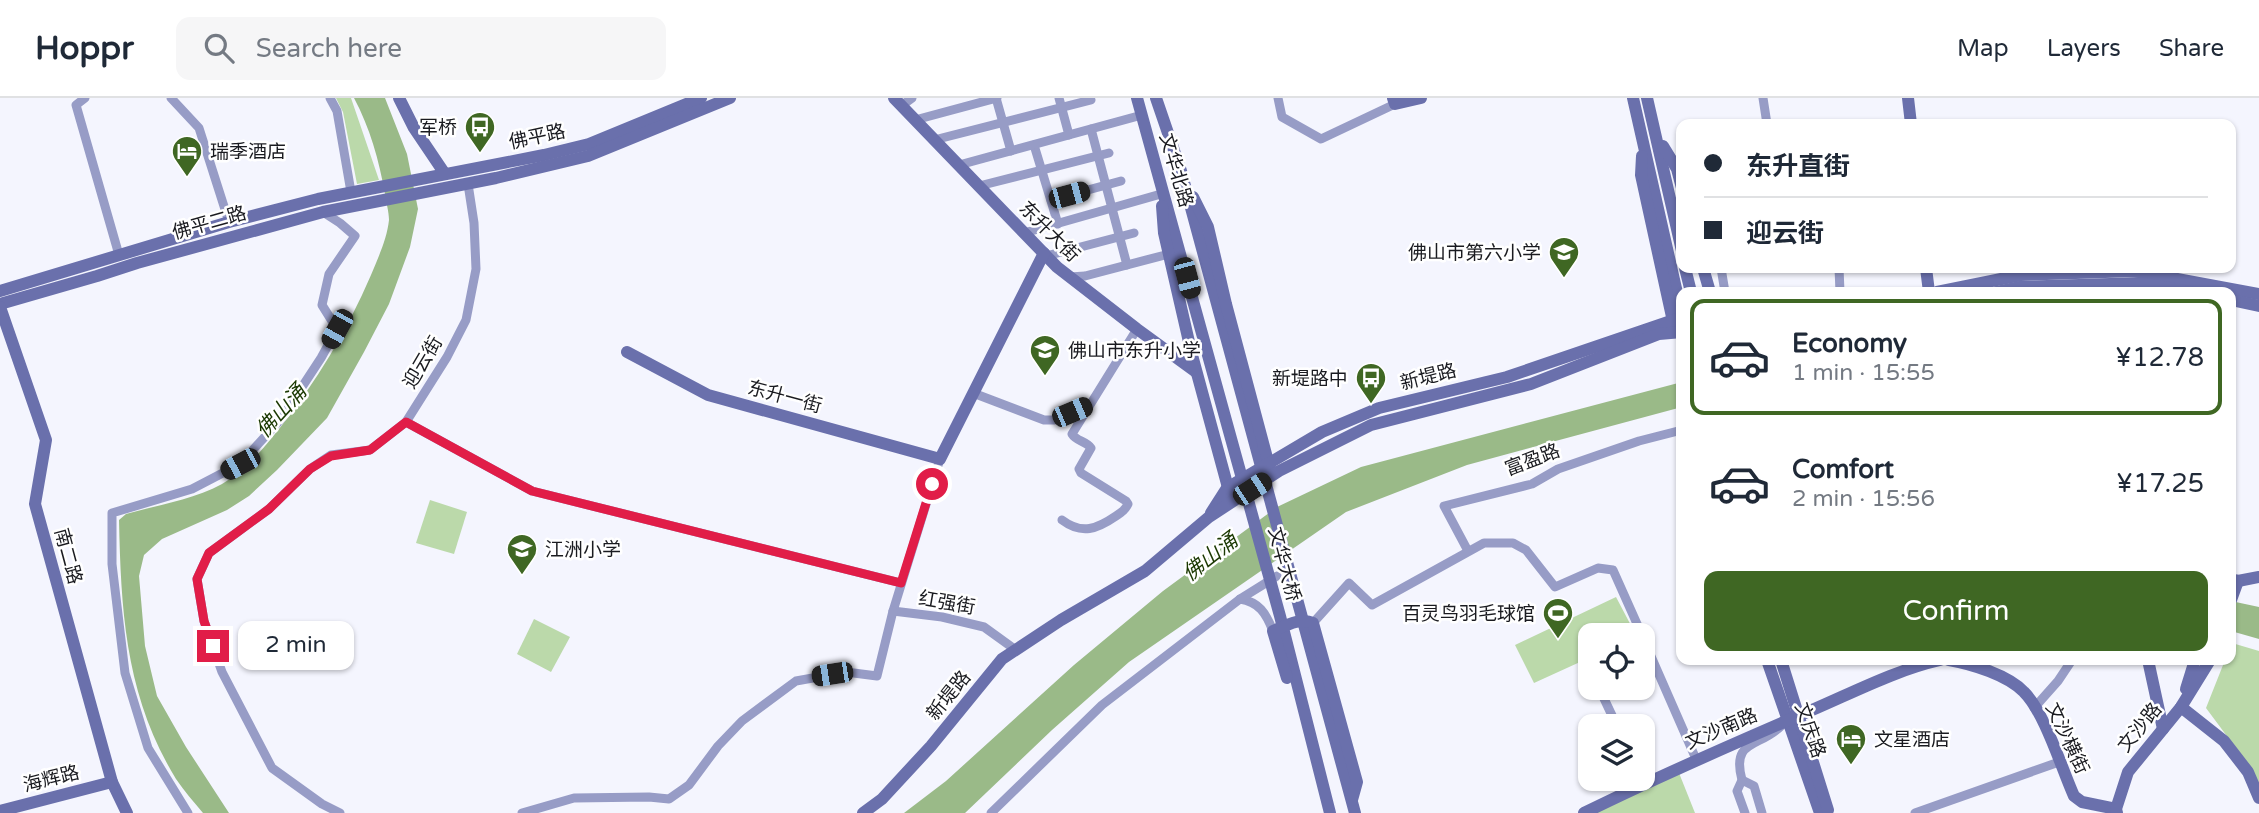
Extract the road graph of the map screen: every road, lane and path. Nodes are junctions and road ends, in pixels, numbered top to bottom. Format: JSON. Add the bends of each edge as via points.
{"nodes":[{"id":1,"x":85,"y":98,"type":"edge"},
{"id":2,"x":171,"y":98,"type":"edge"},
{"id":3,"x":330,"y":98,"type":"edge"},
{"id":4,"x":399,"y":98,"type":"edge"},
{"id":5,"x":701,"y":98,"type":"edge"},
{"id":6,"x":730,"y":98,"type":"edge"},
{"id":7,"x":996,"y":98,"type":"edge"},
{"id":8,"x":1137,"y":98,"type":"edge"},
{"id":9,"x":1156,"y":98,"type":"edge"},
{"id":10,"x":1278,"y":98,"type":"edge"},
{"id":11,"x":1421,"y":98,"type":"edge"},
{"id":12,"x":1633,"y":98,"type":"edge"},
{"id":13,"x":1647,"y":98,"type":"edge"},
{"id":14,"x":1763,"y":98,"type":"edge"},
{"id":15,"x":1908,"y":98,"type":"edge"},
{"id":16,"x":1091,"y":100,"type":"dead end"},
{"id":17,"x":903,"y":101,"type":"edge"},
{"id":18,"x":1394,"y":101,"type":"edge"},
{"id":19,"x":1060,"y":103,"type":"edge"},
{"id":20,"x":1142,"y":115,"type":"junction"},
{"id":21,"x":1766,"y":119,"type":"edge"},
{"id":22,"x":1910,"y":119,"type":"edge"},
{"id":23,"x":915,"y":120,"type":"junction"},
{"id":24,"x":1003,"y":122,"type":"junction"},
{"id":25,"x":1091,"y":129,"type":"junction"},
{"id":26,"x":1656,"y":133,"type":"junction"},
{"id":27,"x":1069,"y":135,"type":"junction"},
{"id":28,"x":934,"y":140,"type":"junction"},
{"id":29,"x":1034,"y":145,"type":"junction"},
{"id":30,"x":1011,"y":151,"type":"junction"},
{"id":31,"x":1109,"y":153,"type":"dead end"},
{"id":32,"x":1098,"y":155,"type":"junction"},
{"id":33,"x":959,"y":165,"type":"junction"},
{"id":34,"x":1676,"y":169,"type":"edge"},
{"id":35,"x":1042,"y":170,"type":"junction"},
{"id":36,"x":1181,"y":171,"type":"junction"},
{"id":37,"x":445,"y":174,"type":"junction"},
{"id":38,"x":1160,"y":177,"type":"junction"},
{"id":39,"x":1121,"y":181,"type":"dead end"},
{"id":40,"x":468,"y":184,"type":"junction"},
{"id":41,"x":1106,"y":185,"type":"junction"},
{"id":42,"x":979,"y":186,"type":"junction"},
{"id":43,"x":431,"y":191,"type":"joint"},
{"id":44,"x":351,"y":192,"type":"junction"},
{"id":45,"x":377,"y":194,"type":"junction"},
{"id":46,"x":1161,"y":194,"type":"junction"},
{"id":47,"x":1051,"y":200,"type":"junction"},
{"id":48,"x":1112,"y":208,"type":"junction"},
{"id":49,"x":323,"y":212,"type":"junction"},
{"id":50,"x":229,"y":222,"type":"junction"},
{"id":51,"x":1058,"y":224,"type":"junction"},
{"id":52,"x":1676,"y":224,"type":"edge"},
{"id":53,"x":1024,"y":233,"type":"junction"},
{"id":54,"x":1135,"y":233,"type":"dead end"},
{"id":55,"x":1119,"y":237,"type":"junction"},
{"id":56,"x":1175,"y":253,"type":"junction"},
{"id":57,"x":119,"y":255,"type":"junction"},
{"id":58,"x":1045,"y":255,"type":"junction"},
{"id":59,"x":1127,"y":265,"type":"junction"},
{"id":60,"x":2078,"y":273,"type":"edge"},
{"id":61,"x":2144,"y":273,"type":"edge"},
{"id":62,"x":1070,"y":277,"type":"junction"},
{"id":63,"x":1962,"y":287,"type":"edge"},
{"id":64,"x":2128,"y":287,"type":"edge"},
{"id":65,"x":2166,"y":287,"type":"edge"},
{"id":66,"x":2217,"y":287,"type":"edge"},
{"id":67,"x":0,"y":291,"type":"edge"},
{"id":68,"x":2236,"y":291,"type":"edge"},
{"id":69,"x":2259,"y":295,"type":"edge"},
{"id":70,"x":2236,"y":301,"type":"edge"},
{"id":71,"x":0,"y":306,"type":"edge"},
{"id":72,"x":2259,"y":306,"type":"edge"},
{"id":73,"x":1676,"y":309,"type":"edge"},
{"id":74,"x":1676,"y":326,"type":"edge"},
{"id":75,"x":1137,"y":330,"type":"junction"},
{"id":76,"x":627,"y":352,"type":"dead end"},
{"id":77,"x":1196,"y":372,"type":"junction"},
{"id":78,"x":973,"y":393,"type":"junction"},
{"id":79,"x":1090,"y":405,"type":"junction"},
{"id":80,"x":406,"y":422,"type":"junction"},
{"id":81,"x":1676,"y":432,"type":"edge"},
{"id":82,"x":940,"y":459,"type":"junction"},
{"id":83,"x":1270,"y":470,"type":"junction"},
{"id":84,"x":1227,"y":488,"type":"junction"},
{"id":85,"x":1232,"y":502,"type":"junction"},
{"id":86,"x":1209,"y":517,"type":"junction"},
{"id":87,"x":1062,"y":520,"type":"dead end"},
{"id":88,"x":1468,"y":551,"type":"junction"},
{"id":89,"x":1277,"y":576,"type":"dead end"},
{"id":90,"x":2259,"y":576,"type":"edge"},
{"id":91,"x":2236,"y":580,"type":"edge"},
{"id":92,"x":901,"y":583,"type":"junction"},
{"id":93,"x":1240,"y":599,"type":"junction"},
{"id":94,"x":893,"y":611,"type":"junction"},
{"id":95,"x":1313,"y":623,"type":"junction"},
{"id":96,"x":1636,"y":623,"type":"edge"},
{"id":97,"x":1273,"y":631,"type":"junction"},
{"id":98,"x":1016,"y":650,"type":"junction"},
{"id":99,"x":1769,"y":665,"type":"edge"},
{"id":100,"x":1782,"y":665,"type":"edge"},
{"id":101,"x":1916,"y":665,"type":"edge"},
{"id":102,"x":1972,"y":665,"type":"edge"},
{"id":103,"x":2069,"y":665,"type":"edge"},
{"id":104,"x":2149,"y":665,"type":"edge"},
{"id":105,"x":2193,"y":665,"type":"edge"},
{"id":106,"x":2207,"y":665,"type":"edge"},
{"id":107,"x":1655,"y":666,"type":"edge"},
{"id":108,"x":2181,"y":706,"type":"junction"},
{"id":109,"x":2034,"y":708,"type":"junction"},
{"id":110,"x":1793,"y":718,"type":"junction"},
{"id":111,"x":2163,"y":729,"type":"junction"},
{"id":112,"x":1696,"y":759,"type":"junction"},
{"id":113,"x":2059,"y":762,"type":"junction"},
{"id":114,"x":1655,"y":776,"type":"edge"},
{"id":115,"x":1742,"y":780,"type":"junction"},
{"id":116,"x":112,"y":782,"type":"junction"},
{"id":117,"x":1624,"y":791,"type":"edge"},
{"id":118,"x":2259,"y":798,"type":"edge"},
{"id":119,"x":1354,"y":807,"type":"edge"},
{"id":120,"x":1329,"y":809,"type":"edge"},
{"id":121,"x":0,"y":811,"type":"edge"},
{"id":122,"x":2117,"y":811,"type":"edge"},
{"id":123,"x":127,"y":813,"type":"edge"},
{"id":124,"x":188,"y":813,"type":"edge"},
{"id":125,"x":340,"y":813,"type":"edge"},
{"id":126,"x":522,"y":813,"type":"edge"},
{"id":127,"x":863,"y":813,"type":"edge"},
{"id":128,"x":991,"y":813,"type":"edge"},
{"id":129,"x":1584,"y":813,"type":"edge"},
{"id":130,"x":1745,"y":813,"type":"edge"},
{"id":131,"x":1762,"y":813,"type":"edge"},
{"id":132,"x":1820,"y":813,"type":"edge"},
{"id":133,"x":1829,"y":813,"type":"edge"},
{"id":134,"x":1915,"y":813,"type":"edge"}],
"edges":[{"from":1,"to":57,"type":"street","via":[[76,105]]},
{"from":2,"to":50,"type":"street","via":[[199,128]]},
{"from":3,"to":44,"type":"street","via":[[337,111]]},
{"from":4,"to":37,"type":"main road"},
{"from":5,"to":37,"type":"main road","name":"佛平路","via":[[590,144]]},
{"from":6,"to":40,"type":"main road","name":"佛平路","via":[[588,156]]},
{"from":7,"to":23,"type":"street"},
{"from":7,"to":24,"type":"street"},
{"from":8,"to":20,"type":"main road","name":"文华北路"},
{"from":9,"to":36,"type":"main road"},
{"from":10,"to":18,"type":"street","via":[[1282,117],[1321,139]]},
{"from":11,"to":18,"type":"main road"},
{"from":12,"to":73,"type":"main road"},
{"from":13,"to":26,"type":"main road"},
{"from":14,"to":21,"type":"street"},
{"from":15,"to":22,"type":"main road"},
{"from":16,"to":19,"type":"street"},
{"from":17,"to":23,"type":"main road","name":"东升大街"},
{"from":19,"to":24,"type":"street"},
{"from":19,"to":27,"type":"street"},
{"from":20,"to":25,"type":"street"},
{"from":20,"to":38,"type":"main road","name":"文华北路"},
{"from":23,"to":28,"type":"main road","name":"东升大街"},
{"from":24,"to":28,"type":"street"},
{"from":24,"to":30,"type":"street"},
{"from":25,"to":27,"type":"street"},
{"from":25,"to":32,"type":"street"},
{"from":26,"to":34,"type":"main road"},
{"from":26,"to":52,"type":"main road"},
{"from":27,"to":29,"type":"street"},
{"from":28,"to":33,"type":"main road","name":"东升大街"},
{"from":29,"to":30,"type":"street"},
{"from":29,"to":35,"type":"street"},
{"from":30,"to":33,"type":"street"},
{"from":31,"to":32,"type":"street"},
{"from":32,"to":35,"type":"street"},
{"from":32,"to":41,"type":"street"},
{"from":33,"to":42,"type":"main road","name":"东升大街"},
{"from":35,"to":42,"type":"street"},
{"from":35,"to":47,"type":"street"},
{"from":36,"to":83,"type":"main road","via":[[1208,227]]},
{"from":36,"to":119,"type":"main road"},
{"from":37,"to":45,"type":"main road","name":"佛平路"},
{"from":38,"to":46,"type":"main road"},
{"from":38,"to":56,"type":"main road","name":"文华北路"},
{"from":39,"to":41,"type":"street"},
{"from":40,"to":43,"type":"main road","name":"佛平路"},
{"from":40,"to":80,"type":"street","name":"迎云街","via":[[476,269],[466,320]]},
{"from":41,"to":47,"type":"street"},
{"from":41,"to":48,"type":"street"},
{"from":42,"to":53,"type":"main road","name":"东升大街"},
{"from":43,"to":45,"type":"main road","name":"佛平二路"},
{"from":44,"to":45,"type":"main road","name":"佛平二路"},
{"from":44,"to":50,"type":"main road","name":"佛平二路"},
{"from":45,"to":49,"type":"main road","name":"佛平二路"},
{"from":46,"to":48,"type":"street"},
{"from":46,"to":56,"type":"main road","via":[[1164,233]]},
{"from":47,"to":51,"type":"street"},
{"from":48,"to":51,"type":"street"},
{"from":48,"to":55,"type":"street"},
{"from":49,"to":71,"type":"main road","name":"佛平二路","via":[[137,262]]},
{"from":49,"to":124,"type":"street","via":[[355,236],[329,274],[322,305],[337,329],[281,419],[240,464],[192,489],[112,513],[112,564],[125,673],[148,748]]},
{"from":50,"to":57,"type":"main road","name":"佛平二路"},
{"from":51,"to":53,"type":"street"},
{"from":53,"to":58,"type":"main road","name":"东升大街"},
{"from":54,"to":55,"type":"street"},
{"from":55,"to":58,"type":"street"},
{"from":55,"to":59,"type":"street"},
{"from":56,"to":59,"type":"street"},
{"from":56,"to":77,"type":"main road"},
{"from":56,"to":120,"type":"main road","name":"文华大桥","via":[[1280,616]]},
{"from":57,"to":67,"type":"main road","name":"佛平二路"},
{"from":58,"to":62,"type":"main road","name":"东升大街"},
{"from":58,"to":78,"type":"main road"},
{"from":59,"to":62,"type":"street"},
{"from":60,"to":63,"type":"main road","via":[[2021,275]]},
{"from":61,"to":66,"type":"main road"},
{"from":62,"to":75,"type":"main road","name":"东升大街"},
{"from":64,"to":65,"type":"main road","via":[[2141,282]]},
{"from":68,"to":69,"type":"main road"},
{"from":70,"to":72,"type":"main road"},
{"from":71,"to":116,"type":"main road","name":"南二路","via":[[46,440],[35,504]]},
{"from":74,"to":83,"type":"main road","name":"新堤路","via":[[1531,384],[1371,425]]},
{"from":75,"to":77,"type":"main road","name":"东升大街"},
{"from":75,"to":79,"type":"street"},
{"from":76,"to":82,"type":"main road","name":"东升一街","via":[[708,395]]},
{"from":77,"to":84,"type":"main road"},
{"from":78,"to":79,"type":"street","via":[[1044,420]]},
{"from":78,"to":82,"type":"main road"},
{"from":79,"to":87,"type":"street","via":[[1072,434],[1091,448],[1079,469],[1128,504],[1091,529]]},
{"from":80,"to":92,"type":"street","via":[[532,491]]},
{"from":80,"to":125,"type":"street","name":"迎云街","via":[[370,450],[331,456],[310,469],[269,509],[209,553],[197,579],[204,621],[222,672],[272,768]]},
{"from":81,"to":88,"type":"street","name":"富盈路","via":[[1558,469],[1532,484],[1444,506]]},
{"from":82,"to":92,"type":"street","name":"红强街"},
{"from":83,"to":84,"type":"main road","name":"新堤路"},
{"from":83,"to":85,"type":"main road","name":"新堤路"},
{"from":84,"to":85,"type":"main road"},
{"from":84,"to":86,"type":"main road","name":"新堤路"},
{"from":85,"to":86,"type":"main road","name":"新堤路"},
{"from":86,"to":98,"type":"main road","name":"新堤路","via":[[1145,571]]},
{"from":88,"to":95,"type":"street","via":[[1372,605],[1349,583]]},
{"from":88,"to":96,"type":"street","via":[[1484,543],[1513,543],[1526,550],[1555,587],[1598,568],[1613,570]]},
{"from":89,"to":93,"type":"street"},
{"from":90,"to":91,"type":"main road"},
{"from":92,"to":94,"type":"street","name":"红强街"},
{"from":93,"to":97,"type":"street","via":[[1251,601],[1267,616]]},
{"from":93,"to":128,"type":"street","via":[[1102,705]]},
{"from":94,"to":98,"type":"street","name":"红强街","via":[[984,627]]},
{"from":94,"to":126,"type":"street","via":[[877,676],[846,672],[796,681],[742,721],[689,785],[669,799],[574,798]]},
{"from":95,"to":97,"type":"main road","via":[[1291,623]]},
{"from":95,"to":119,"type":"main road","via":[[1357,782]]},
{"from":97,"to":120,"type":"main road","via":[[1318,790]]},
{"from":98,"to":127,"type":"main road","name":"新堤路","via":[[1002,659],[882,799]]},
{"from":99,"to":110,"type":"main road","name":"文庆路"},
{"from":100,"to":110,"type":"main road","name":"文庆路"},
{"from":101,"to":110,"type":"main road"},
{"from":102,"to":109,"type":"main road","name":"文沙横街","via":[[2024,692]]},
{"from":103,"to":109,"type":"street"},
{"from":104,"to":111,"type":"main road"},
{"from":105,"to":108,"type":"main road","name":"文沙路"},
{"from":106,"to":108,"type":"main road","name":"文沙路"},
{"from":107,"to":112,"type":"street"},
{"from":108,"to":111,"type":"main road","name":"文沙路"},
{"from":108,"to":118,"type":"main road","via":[[2224,741],[2248,772]]},
{"from":109,"to":113,"type":"main road","name":"文沙横街"},
{"from":110,"to":112,"type":"main road","name":"文沙南路"},
{"from":110,"to":115,"type":"street","via":[[1773,735],[1746,747],[1738,767]]},
{"from":110,"to":132,"type":"main road","name":"文庆路"},
{"from":110,"to":133,"type":"main road","name":"文庆路"},
{"from":111,"to":122,"type":"main road","name":"文沙路","via":[[2128,772]]},
{"from":112,"to":114,"type":"main road","name":"文沙南路"},
{"from":113,"to":122,"type":"main road","name":"文沙横街","via":[[2074,796]]},
{"from":113,"to":134,"type":"street"},
{"from":115,"to":130,"type":"street","via":[[1737,791]]},
{"from":115,"to":131,"type":"street","via":[[1754,786]]},
{"from":116,"to":121,"type":"main road","name":"海辉路"},
{"from":116,"to":123,"type":"main road","name":"南二路"},
{"from":117,"to":129,"type":"main road","name":"文沙南路"}]}
